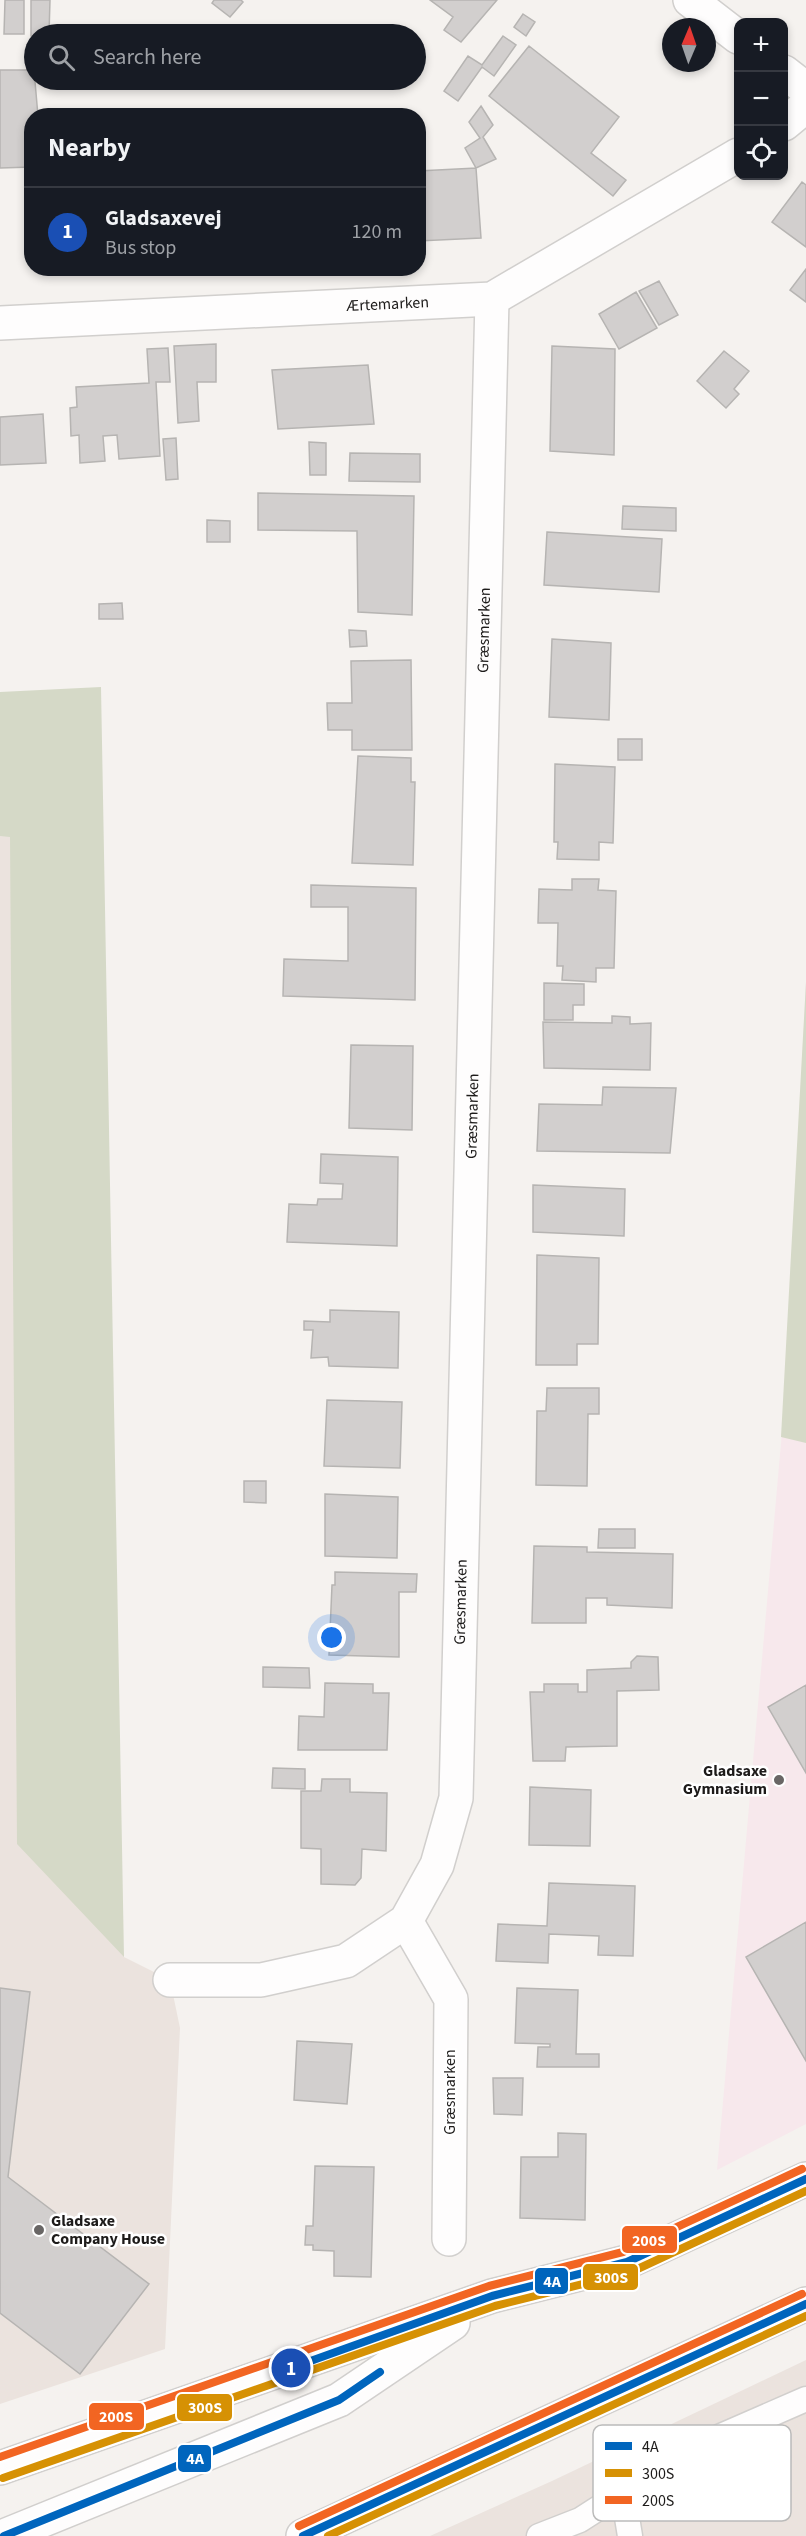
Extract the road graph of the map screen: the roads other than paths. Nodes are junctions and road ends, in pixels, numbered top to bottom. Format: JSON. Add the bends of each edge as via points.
{"nodes":[{"id":1,"x":690,"y":0,"type":"edge"},
{"id":2,"x":734,"y":34,"type":"edge"},
{"id":3,"x":788,"y":76,"type":"edge"},
{"id":4,"x":806,"y":89,"type":"edge"},
{"id":5,"x":806,"y":106,"type":"edge"},
{"id":6,"x":788,"y":120,"type":"edge"},
{"id":7,"x":734,"y":157,"type":"edge"},
{"id":8,"x":492,"y":299,"type":"junction"},
{"id":9,"x":0,"y":323,"type":"edge"},
{"id":10,"x":406,"y":1921,"type":"junction"},
{"id":11,"x":170,"y":1980,"type":"dead end"},
{"id":12,"x":806,"y":2179,"type":"edge"},
{"id":13,"x":449,"y":2239,"type":"dead end"},
{"id":14,"x":492,"y":2296,"type":"junction"},
{"id":15,"x":806,"y":2304,"type":"edge"},
{"id":16,"x":806,"y":2399,"type":"edge"},
{"id":17,"x":746,"y":2425,"type":"edge"},
{"id":18,"x":0,"y":2468,"type":"edge"},
{"id":19,"x":593,"y":2512,"type":"edge"},
{"id":20,"x":628,"y":2521,"type":"edge"},
{"id":21,"x":4,"y":2536,"type":"edge"},
{"id":22,"x":303,"y":2536,"type":"edge"},
{"id":23,"x":539,"y":2536,"type":"edge"},
{"id":24,"x":630,"y":2536,"type":"edge"}],
"edges":[{"from":1,"to":2,"type":"street"},
{"from":3,"to":4,"type":"street"},
{"from":5,"to":6,"type":"street"},
{"from":7,"to":8,"type":"street","name":"Ærtemarken"},
{"from":8,"to":9,"type":"street","name":"Ærtemarken"},
{"from":8,"to":10,"type":"street","name":"Græsmarken","via":[[456,1798],[437,1864]]},
{"from":10,"to":11,"type":"street","name":"Græsmarken","via":[[346,1961],[261,1980]]},
{"from":10,"to":13,"type":"street","name":"Græsmarken","via":[[451,1999]]},
{"from":12,"to":14,"type":"street","via":[[627,2262]]},
{"from":14,"to":18,"type":"street"},
{"from":14,"to":21,"type":"street","via":[[339,2400]]},
{"from":15,"to":22,"type":"street"},
{"from":16,"to":17,"type":"lane"},
{"from":19,"to":23,"type":"lane"},
{"from":20,"to":24,"type":"lane"}]}
